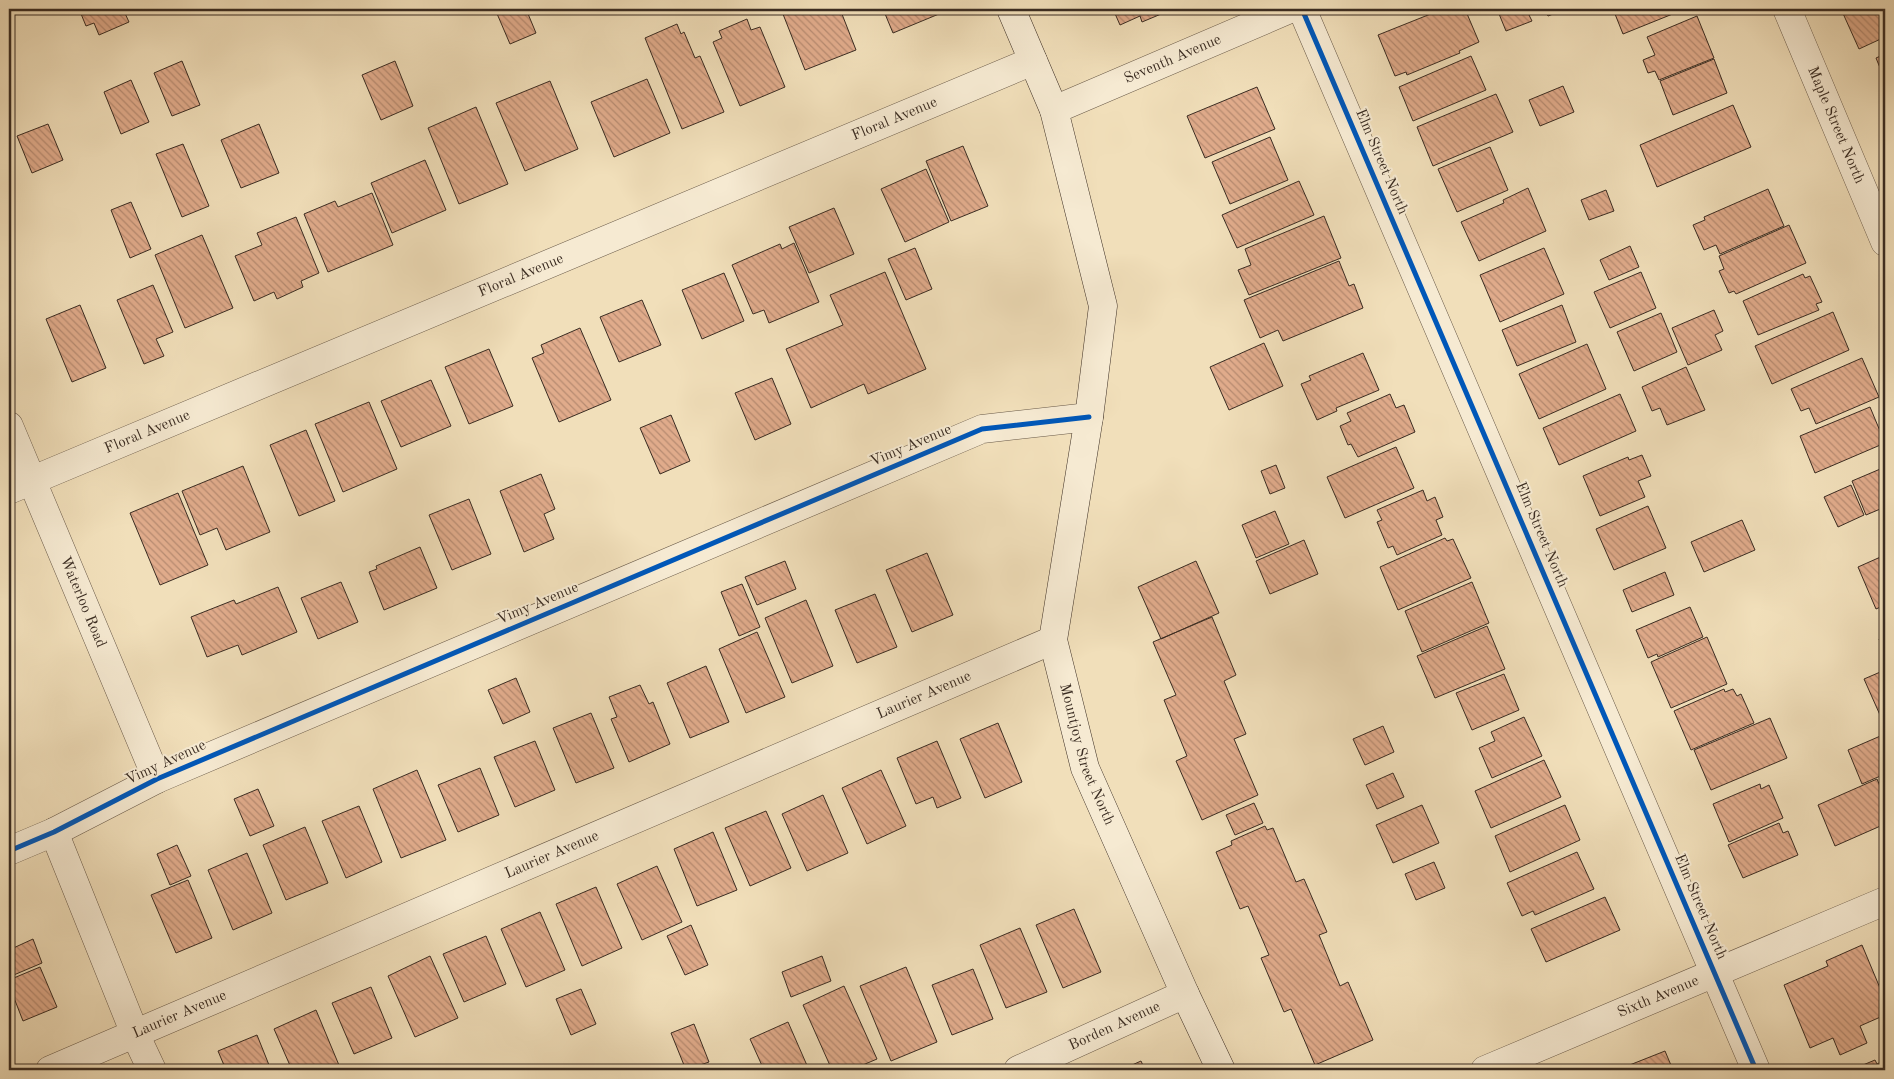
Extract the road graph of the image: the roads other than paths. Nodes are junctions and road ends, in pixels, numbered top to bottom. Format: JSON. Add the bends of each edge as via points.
{"nodes":[{"id":1,"x":1011,"y":9,"type":"edge"},
{"id":2,"x":1290,"y":9,"type":"edge"},
{"id":3,"x":1302,"y":9,"type":"edge"},
{"id":4,"x":1787,"y":9,"type":"edge"},
{"id":5,"x":1033,"y":61,"type":"junction"},
{"id":6,"x":1054,"y":110,"type":"junction"},
{"id":7,"x":1885,"y":242,"type":"edge"},
{"id":8,"x":1089,"y":416,"type":"junction"},
{"id":9,"x":9,"y":426,"type":"edge"},
{"id":10,"x":20,"y":485,"type":"edge"},
{"id":11,"x":1053,"y":640,"type":"junction"},
{"id":12,"x":157,"y":778,"type":"junction"},
{"id":13,"x":54,"y":832,"type":"junction"},
{"id":14,"x":9,"y":851,"type":"edge"},
{"id":15,"x":1885,"y":901,"type":"edge"},
{"id":16,"x":1714,"y":973,"type":"junction"},
{"id":17,"x":1185,"y":994,"type":"junction"},
{"id":18,"x":135,"y":1034,"type":"junction"},
{"id":19,"x":50,"y":1070,"type":"edge"},
{"id":20,"x":152,"y":1070,"type":"edge"},
{"id":21,"x":1018,"y":1070,"type":"edge"},
{"id":22,"x":1221,"y":1070,"type":"edge"},
{"id":23,"x":1485,"y":1070,"type":"edge"},
{"id":24,"x":1756,"y":1070,"type":"edge"}],
"edges":[{"from":1,"to":5,"type":"street"},
{"from":2,"to":6,"type":"street","name":"Seventh Avenue"},
{"from":3,"to":16,"type":"street","name":"Elm Street North"},
{"from":4,"to":7,"type":"street","name":"Maple Street North"},
{"from":5,"to":6,"type":"street"},
{"from":5,"to":10,"type":"street","name":"Floral Avenue"},
{"from":6,"to":8,"type":"street","via":[[1103,306]]},
{"from":8,"to":11,"type":"street","name":"Mountjoy Street North"},
{"from":8,"to":12,"type":"street","name":"Vimy Avenue","via":[[982,429]]},
{"from":9,"to":10,"type":"street","name":"Waterloo Road"},
{"from":10,"to":12,"type":"street","name":"Waterloo Road"},
{"from":11,"to":17,"type":"street","name":"Mountjoy Street North","via":[[1085,768]]},
{"from":11,"to":18,"type":"street","name":"Laurier Avenue"},
{"from":12,"to":13,"type":"street","name":"Vimy Avenue"},
{"from":13,"to":14,"type":"street","name":"Vimy Avenue"},
{"from":13,"to":18,"type":"street"},
{"from":15,"to":16,"type":"street","name":"Sixth Avenue"},
{"from":16,"to":23,"type":"street","name":"Sixth Avenue"},
{"from":16,"to":24,"type":"street","name":"Elm Street North"},
{"from":17,"to":21,"type":"street","name":"Borden Avenue"},
{"from":17,"to":22,"type":"street","name":"Mountjoy Street North"},
{"from":18,"to":19,"type":"street","name":"Laurier Avenue"},
{"from":18,"to":20,"type":"street"}]}
